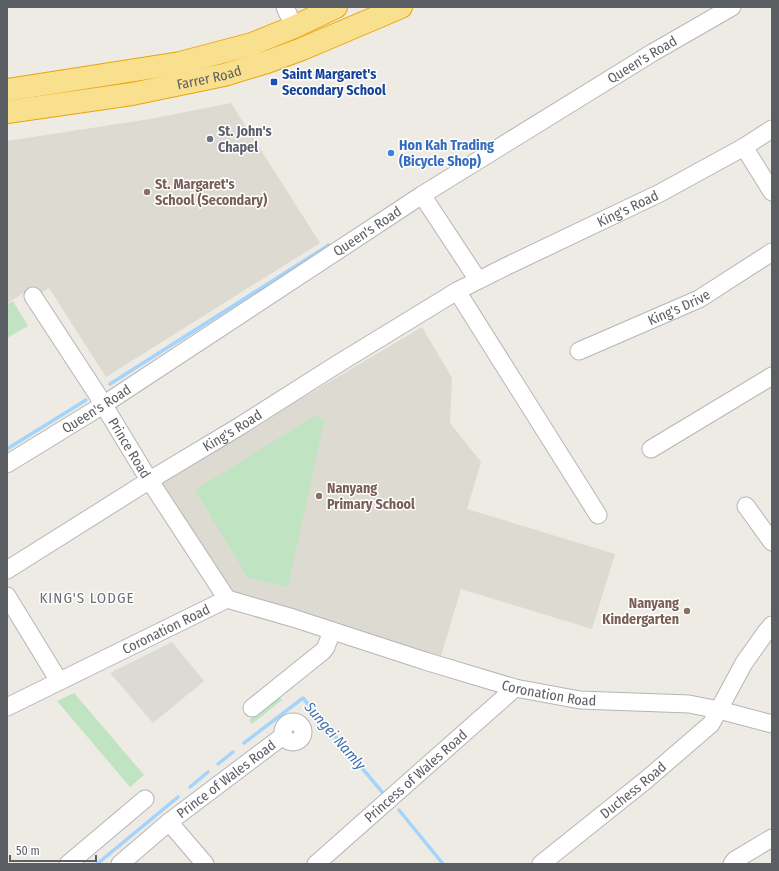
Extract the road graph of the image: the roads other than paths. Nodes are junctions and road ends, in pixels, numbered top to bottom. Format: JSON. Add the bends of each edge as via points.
{"nodes":[{"id":1,"x":285,"y":7,"type":"edge"},
{"id":2,"x":336,"y":7,"type":"edge"},
{"id":3,"x":402,"y":7,"type":"edge"},
{"id":4,"x":732,"y":7,"type":"edge"},
{"id":5,"x":294,"y":27,"type":"junction"},
{"id":6,"x":7,"y":90,"type":"edge"},
{"id":7,"x":7,"y":112,"type":"edge"},
{"id":8,"x":772,"y":129,"type":"edge"},
{"id":9,"x":744,"y":147,"type":"junction"},
{"id":10,"x":772,"y":192,"type":"edge"},
{"id":11,"x":422,"y":195,"type":"junction"},
{"id":12,"x":772,"y":252,"type":"edge"},
{"id":13,"x":478,"y":280,"type":"junction"},
{"id":14,"x":457,"y":291,"type":"junction"},
{"id":15,"x":33,"y":296,"type":"dead end"},
{"id":16,"x":579,"y":351,"type":"dead end"},
{"id":17,"x":772,"y":376,"type":"edge"},
{"id":18,"x":104,"y":405,"type":"junction"},
{"id":19,"x":651,"y":449,"type":"dead end"},
{"id":20,"x":7,"y":464,"type":"edge"},
{"id":21,"x":150,"y":480,"type":"junction"},
{"id":22,"x":746,"y":506,"type":"dead end"},
{"id":23,"x":598,"y":515,"type":"dead end"},
{"id":24,"x":772,"y":542,"type":"edge"},
{"id":25,"x":7,"y":570,"type":"edge"},
{"id":26,"x":7,"y":596,"type":"edge"},
{"id":27,"x":227,"y":599,"type":"junction"},
{"id":28,"x":772,"y":625,"type":"edge"},
{"id":29,"x":332,"y":631,"type":"junction"},
{"id":30,"x":59,"y":681,"type":"junction"},
{"id":31,"x":515,"y":688,"type":"junction"},
{"id":32,"x":7,"y":707,"type":"edge"},
{"id":33,"x":252,"y":708,"type":"dead end"},
{"id":34,"x":719,"y":710,"type":"junction"},
{"id":35,"x":772,"y":724,"type":"edge"},
{"id":36,"x":283,"y":736,"type":"dead end"},
{"id":37,"x":146,"y":799,"type":"dead end"},
{"id":38,"x":169,"y":822,"type":"junction"},
{"id":39,"x":772,"y":838,"type":"edge"},
{"id":40,"x":68,"y":864,"type":"edge"},
{"id":41,"x":120,"y":864,"type":"edge"},
{"id":42,"x":206,"y":864,"type":"edge"},
{"id":43,"x":316,"y":864,"type":"edge"},
{"id":44,"x":541,"y":864,"type":"edge"},
{"id":45,"x":732,"y":864,"type":"edge"}],
"edges":[{"from":1,"to":5,"type":"street"},
{"from":2,"to":5,"type":"highway","name":"Farrer Road"},
{"from":3,"to":7,"type":"highway","name":"Farrer Road","via":[[302,49],[224,75],[132,94]]},
{"from":4,"to":11,"type":"street","name":"Queen's Road","via":[[652,53]]},
{"from":5,"to":6,"type":"highway","name":"Farrer Road","via":[[240,48],[180,63]]},
{"from":8,"to":9,"type":"street","name":"King's Road"},
{"from":9,"to":10,"type":"street"},
{"from":9,"to":13,"type":"street","name":"King's Road","via":[[660,193]]},
{"from":11,"to":13,"type":"street"},
{"from":11,"to":18,"type":"street","name":"Queen's Road"},
{"from":12,"to":16,"type":"street","name":"King's Drive","via":[[699,299]]},
{"from":13,"to":14,"type":"street","name":"King's Road"},
{"from":14,"to":21,"type":"street","name":"King's Road"},
{"from":14,"to":23,"type":"street"},
{"from":15,"to":18,"type":"street","name":"Prince Road"},
{"from":17,"to":19,"type":"street"},
{"from":18,"to":20,"type":"street","name":"Queen's Road"},
{"from":18,"to":21,"type":"street","name":"Prince Road"},
{"from":21,"to":25,"type":"street","name":"King's Road"},
{"from":21,"to":27,"type":"street","name":"Prince Road"},
{"from":22,"to":24,"type":"street"},
{"from":26,"to":30,"type":"street"},
{"from":27,"to":29,"type":"street","name":"Coronation Road"},
{"from":27,"to":30,"type":"street","name":"Coronation Road"},
{"from":28,"to":34,"type":"street","name":"Duchess Road","via":[[744,663]]},
{"from":29,"to":31,"type":"street","name":"Coronation Road"},
{"from":29,"to":33,"type":"street","via":[[323,651]]},
{"from":30,"to":32,"type":"street","name":"Coronation Road"},
{"from":31,"to":34,"type":"street","name":"Coronation Road","via":[[580,700],[689,704]]},
{"from":31,"to":43,"type":"street","name":"Princess of Wales Road"},
{"from":34,"to":35,"type":"street","name":"Coronation Road"},
{"from":34,"to":44,"type":"street","name":"Duchess Road","via":[[711,724]]},
{"from":36,"to":38,"type":"street","name":"Prince of Wales Road"},
{"from":37,"to":40,"type":"street"},
{"from":38,"to":41,"type":"street","name":"Prince of Wales Road"},
{"from":38,"to":42,"type":"street","name":"Prince of Wales Road"},
{"from":39,"to":45,"type":"street"}]}
